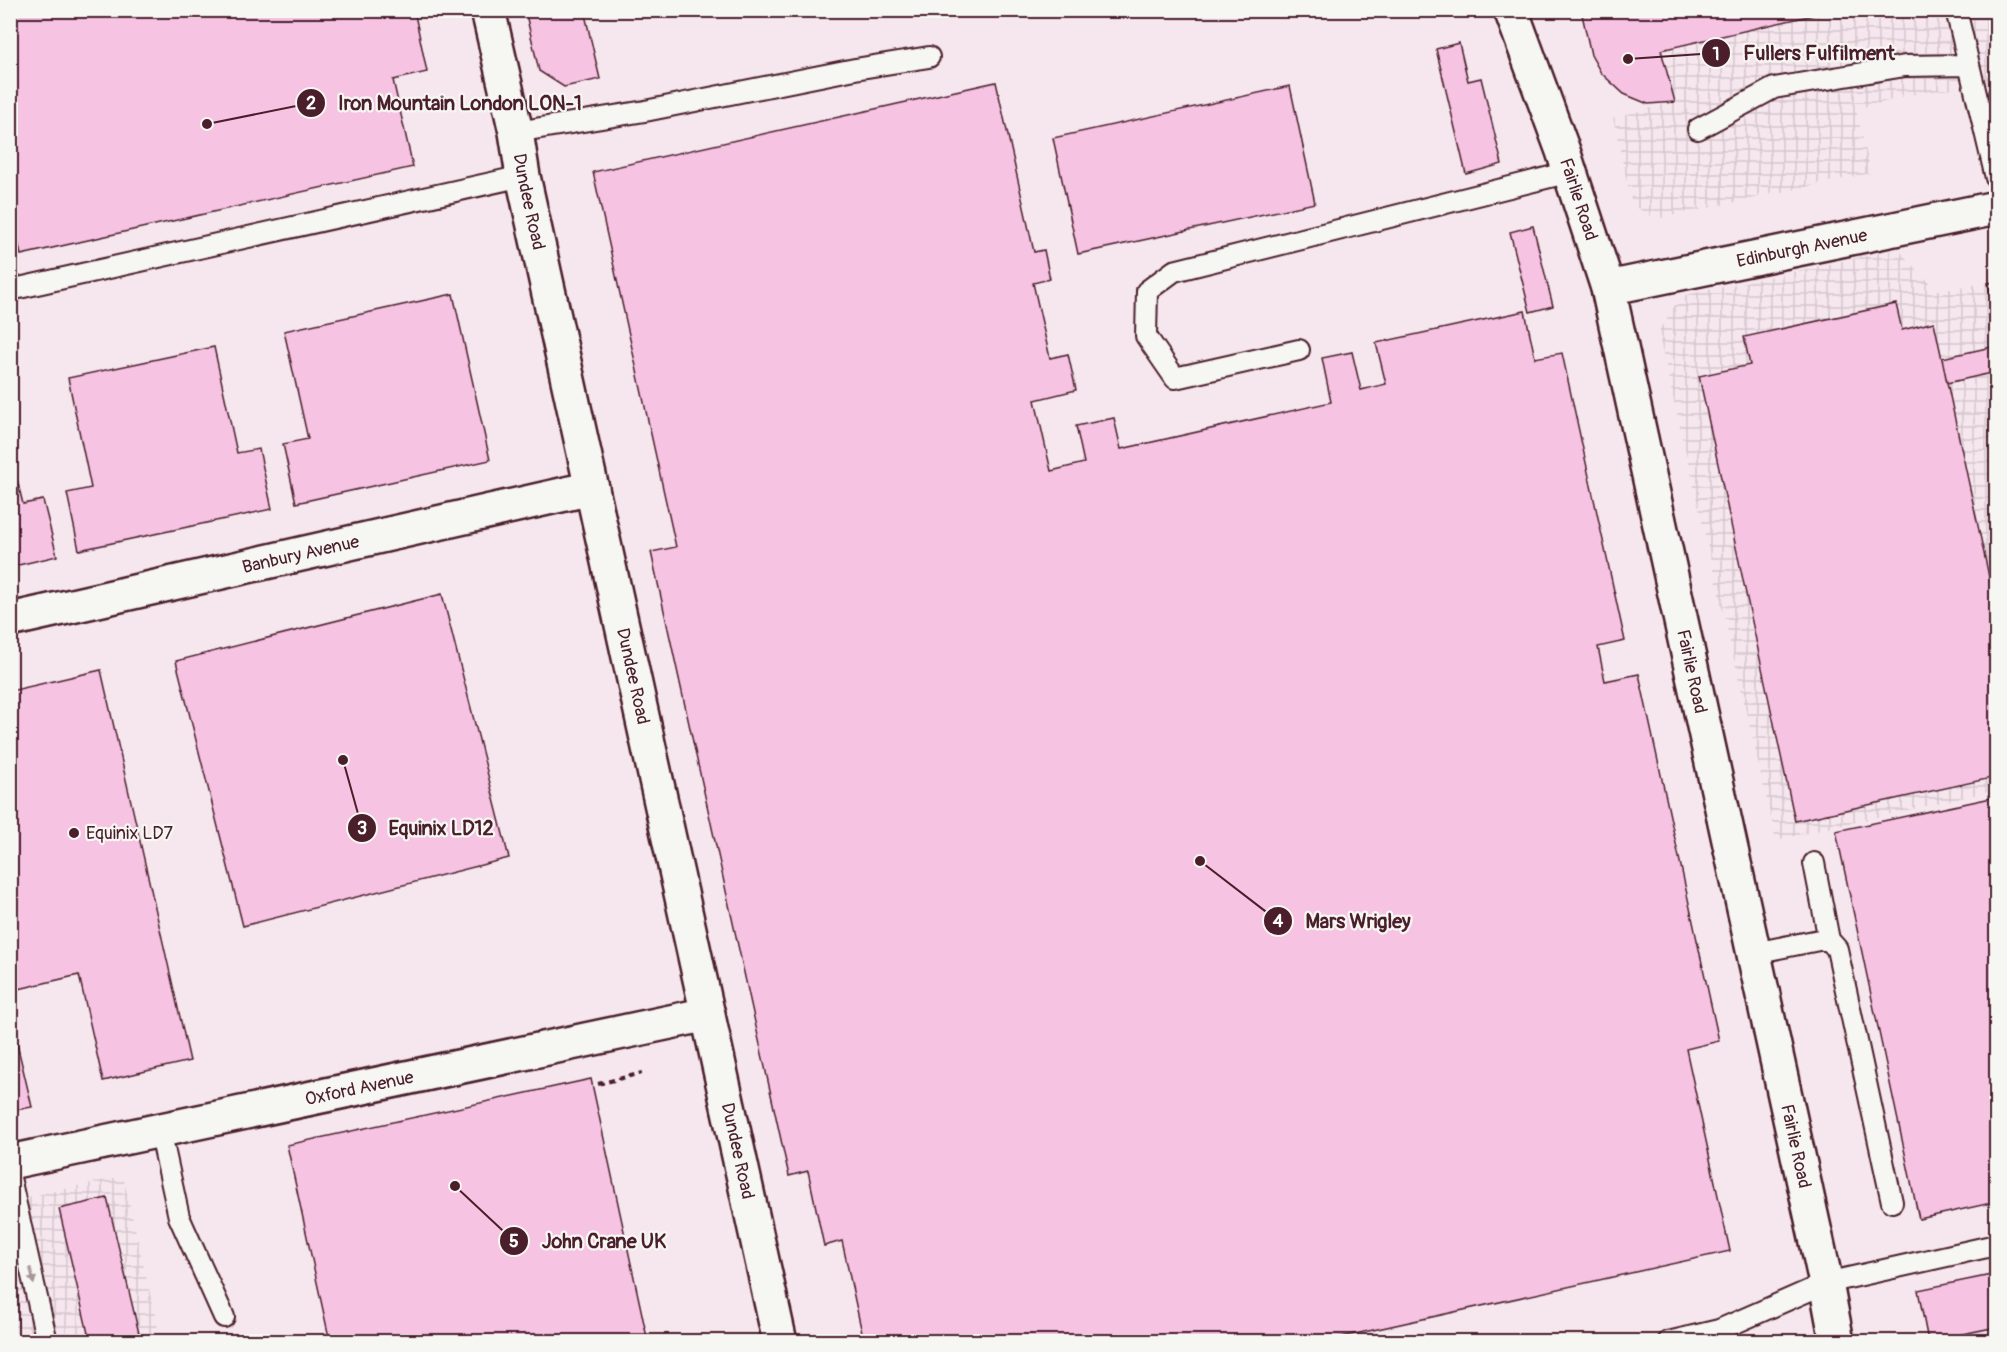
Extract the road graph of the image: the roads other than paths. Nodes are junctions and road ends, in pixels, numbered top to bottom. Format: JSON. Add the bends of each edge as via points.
{"nodes":[{"id":1,"x":488,"y":10,"type":"edge"},
{"id":2,"x":1510,"y":10,"type":"edge"},
{"id":3,"x":1956,"y":10,"type":"edge"},
{"id":4,"x":929,"y":57,"type":"dead end"},
{"id":5,"x":1969,"y":65,"type":"junction"},
{"id":6,"x":1698,"y":129,"type":"dead end"},
{"id":7,"x":516,"y":132,"type":"junction"},
{"id":8,"x":1570,"y":172,"type":"junction"},
{"id":9,"x":523,"y":176,"type":"junction"},
{"id":10,"x":1996,"y":178,"type":"edge"},
{"id":11,"x":1996,"y":208,"type":"edge"},
{"id":12,"x":1608,"y":288,"type":"junction"},
{"id":13,"x":10,"y":290,"type":"edge"},
{"id":14,"x":1299,"y":350,"type":"dead end"},
{"id":15,"x":592,"y":488,"type":"junction"},
{"id":16,"x":10,"y":620,"type":"edge"},
{"id":17,"x":1814,"y":863,"type":"dead end"},
{"id":18,"x":1829,"y":940,"type":"junction"},
{"id":19,"x":1754,"y":953,"type":"junction"},
{"id":20,"x":708,"y":1014,"type":"junction"},
{"id":21,"x":160,"y":1130,"type":"junction"},
{"id":22,"x":10,"y":1162,"type":"edge"},
{"id":23,"x":10,"y":1178,"type":"edge"},
{"id":24,"x":1892,"y":1202,"type":"dead end"},
{"id":25,"x":1996,"y":1245,"type":"edge"},
{"id":26,"x":1826,"y":1283,"type":"junction"},
{"id":27,"x":224,"y":1317,"type":"dead end"},
{"id":28,"x":46,"y":1341,"type":"edge"},
{"id":29,"x":780,"y":1341,"type":"edge"},
{"id":30,"x":1668,"y":1341,"type":"edge"},
{"id":31,"x":1837,"y":1341,"type":"edge"}],
"edges":[{"from":1,"to":7,"type":"street","name":"Dundee Road"},
{"from":2,"to":8,"type":"street","name":"Fairlie Road"},
{"from":3,"to":5,"type":"lane"},
{"from":4,"to":7,"type":"lane"},
{"from":5,"to":6,"type":"lane","via":[[1905,66],[1774,88]]},
{"from":5,"to":10,"type":"lane"},
{"from":7,"to":9,"type":"street","name":"Dundee Road"},
{"from":8,"to":12,"type":"street","name":"Fairlie Road"},
{"from":8,"to":14,"type":"lane","via":[[1174,271],[1147,291],[1146,336],[1175,378]]},
{"from":9,"to":13,"type":"lane"},
{"from":9,"to":15,"type":"street","name":"Dundee Road"},
{"from":11,"to":12,"type":"street","name":"Edinburgh Avenue"},
{"from":12,"to":19,"type":"street","name":"Fairlie Road"},
{"from":15,"to":16,"type":"street","name":"Banbury Avenue"},
{"from":15,"to":20,"type":"street","name":"Dundee Road"},
{"from":17,"to":18,"type":"lane"},
{"from":18,"to":19,"type":"lane"},
{"from":18,"to":24,"type":"lane","via":[[1837,949]]},
{"from":19,"to":26,"type":"street","name":"Fairlie Road"},
{"from":20,"to":21,"type":"street","name":"Oxford Avenue"},
{"from":20,"to":29,"type":"street","name":"Dundee Road"},
{"from":21,"to":22,"type":"street","name":"Oxford Avenue"},
{"from":21,"to":27,"type":"lane","via":[[179,1217]]},
{"from":23,"to":28,"type":"lane","one_way":true},
{"from":25,"to":26,"type":"lane"},
{"from":26,"to":30,"type":"lane","via":[[1719,1330]]},
{"from":26,"to":31,"type":"street","name":"Fairlie Road"}]}
